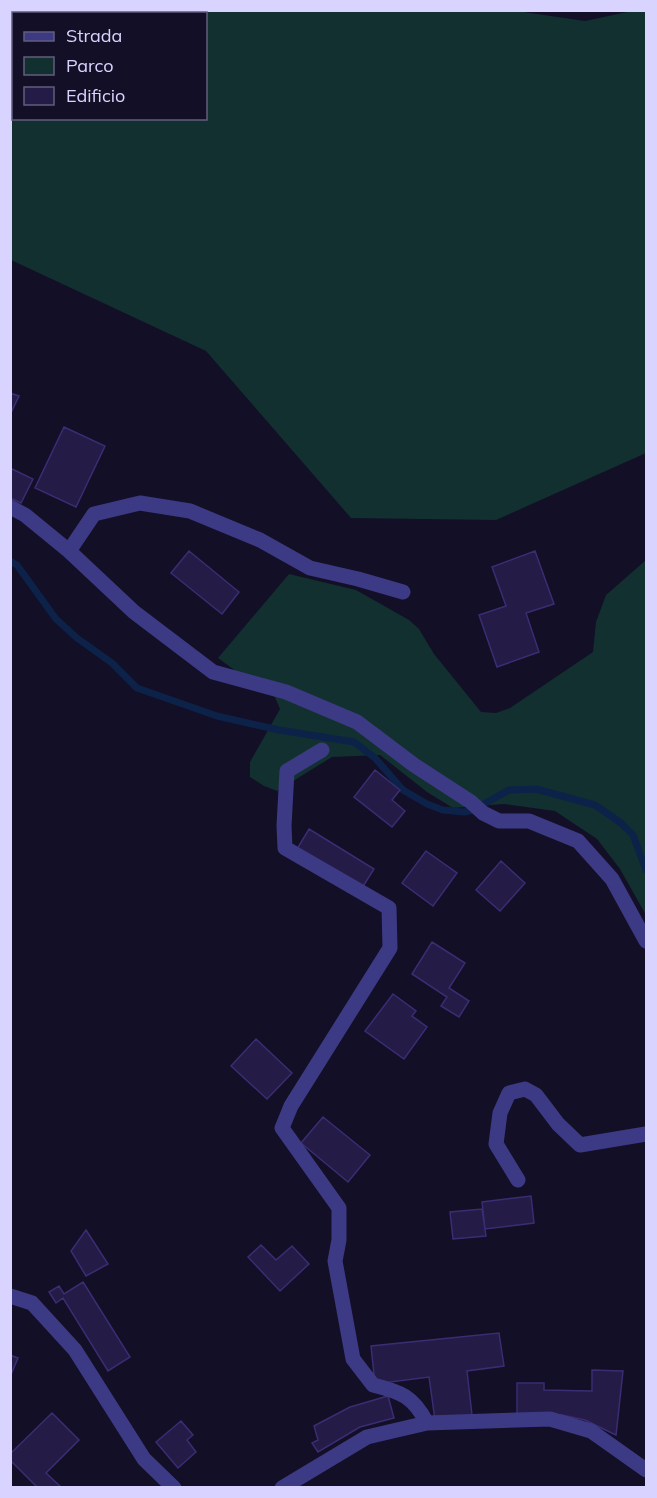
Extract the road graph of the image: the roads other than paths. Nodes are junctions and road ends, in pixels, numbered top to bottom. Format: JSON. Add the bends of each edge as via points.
{"nodes":[{"id":1,"x":10,"y":507,"type":"edge"},
{"id":2,"x":69,"y":551,"type":"junction"},
{"id":3,"x":403,"y":592,"type":"dead end"},
{"id":4,"x":322,"y":750,"type":"dead end"},
{"id":5,"x":646,"y":941,"type":"edge"},
{"id":6,"x":646,"y":1134,"type":"edge"},
{"id":7,"x":518,"y":1180,"type":"dead end"},
{"id":8,"x":10,"y":1296,"type":"edge"},
{"id":9,"x":427,"y":1423,"type":"junction"},
{"id":10,"x":646,"y":1470,"type":"edge"},
{"id":11,"x":174,"y":1488,"type":"edge"},
{"id":12,"x":282,"y":1488,"type":"edge"}],
"edges":[{"from":1,"to":2,"type":"street"},
{"from":2,"to":3,"type":"street","via":[[94,514],[140,502],[190,510],[260,540],[310,568]]},
{"from":2,"to":5,"type":"street","via":[[134,612],[213,672],[286,692],[357,722],[483,813],[499,821],[529,821],[578,841],[612,879]]},
{"from":4,"to":9,"type":"street","via":[[287,771],[285,848],[389,908],[390,948],[291,1106],[282,1128],[339,1208],[339,1240],[334,1261],[353,1359],[373,1385],[400,1392],[419,1407]]},
{"from":6,"to":7,"type":"street","via":[[580,1145],[536,1095],[525,1089],[509,1093],[500,1113],[496,1143]]},
{"from":8,"to":11,"type":"street","via":[[32,1303],[75,1350],[144,1459]]},
{"from":9,"to":10,"type":"street","via":[[550,1419],[591,1431]]},
{"from":9,"to":12,"type":"street","via":[[367,1437]]}]}
